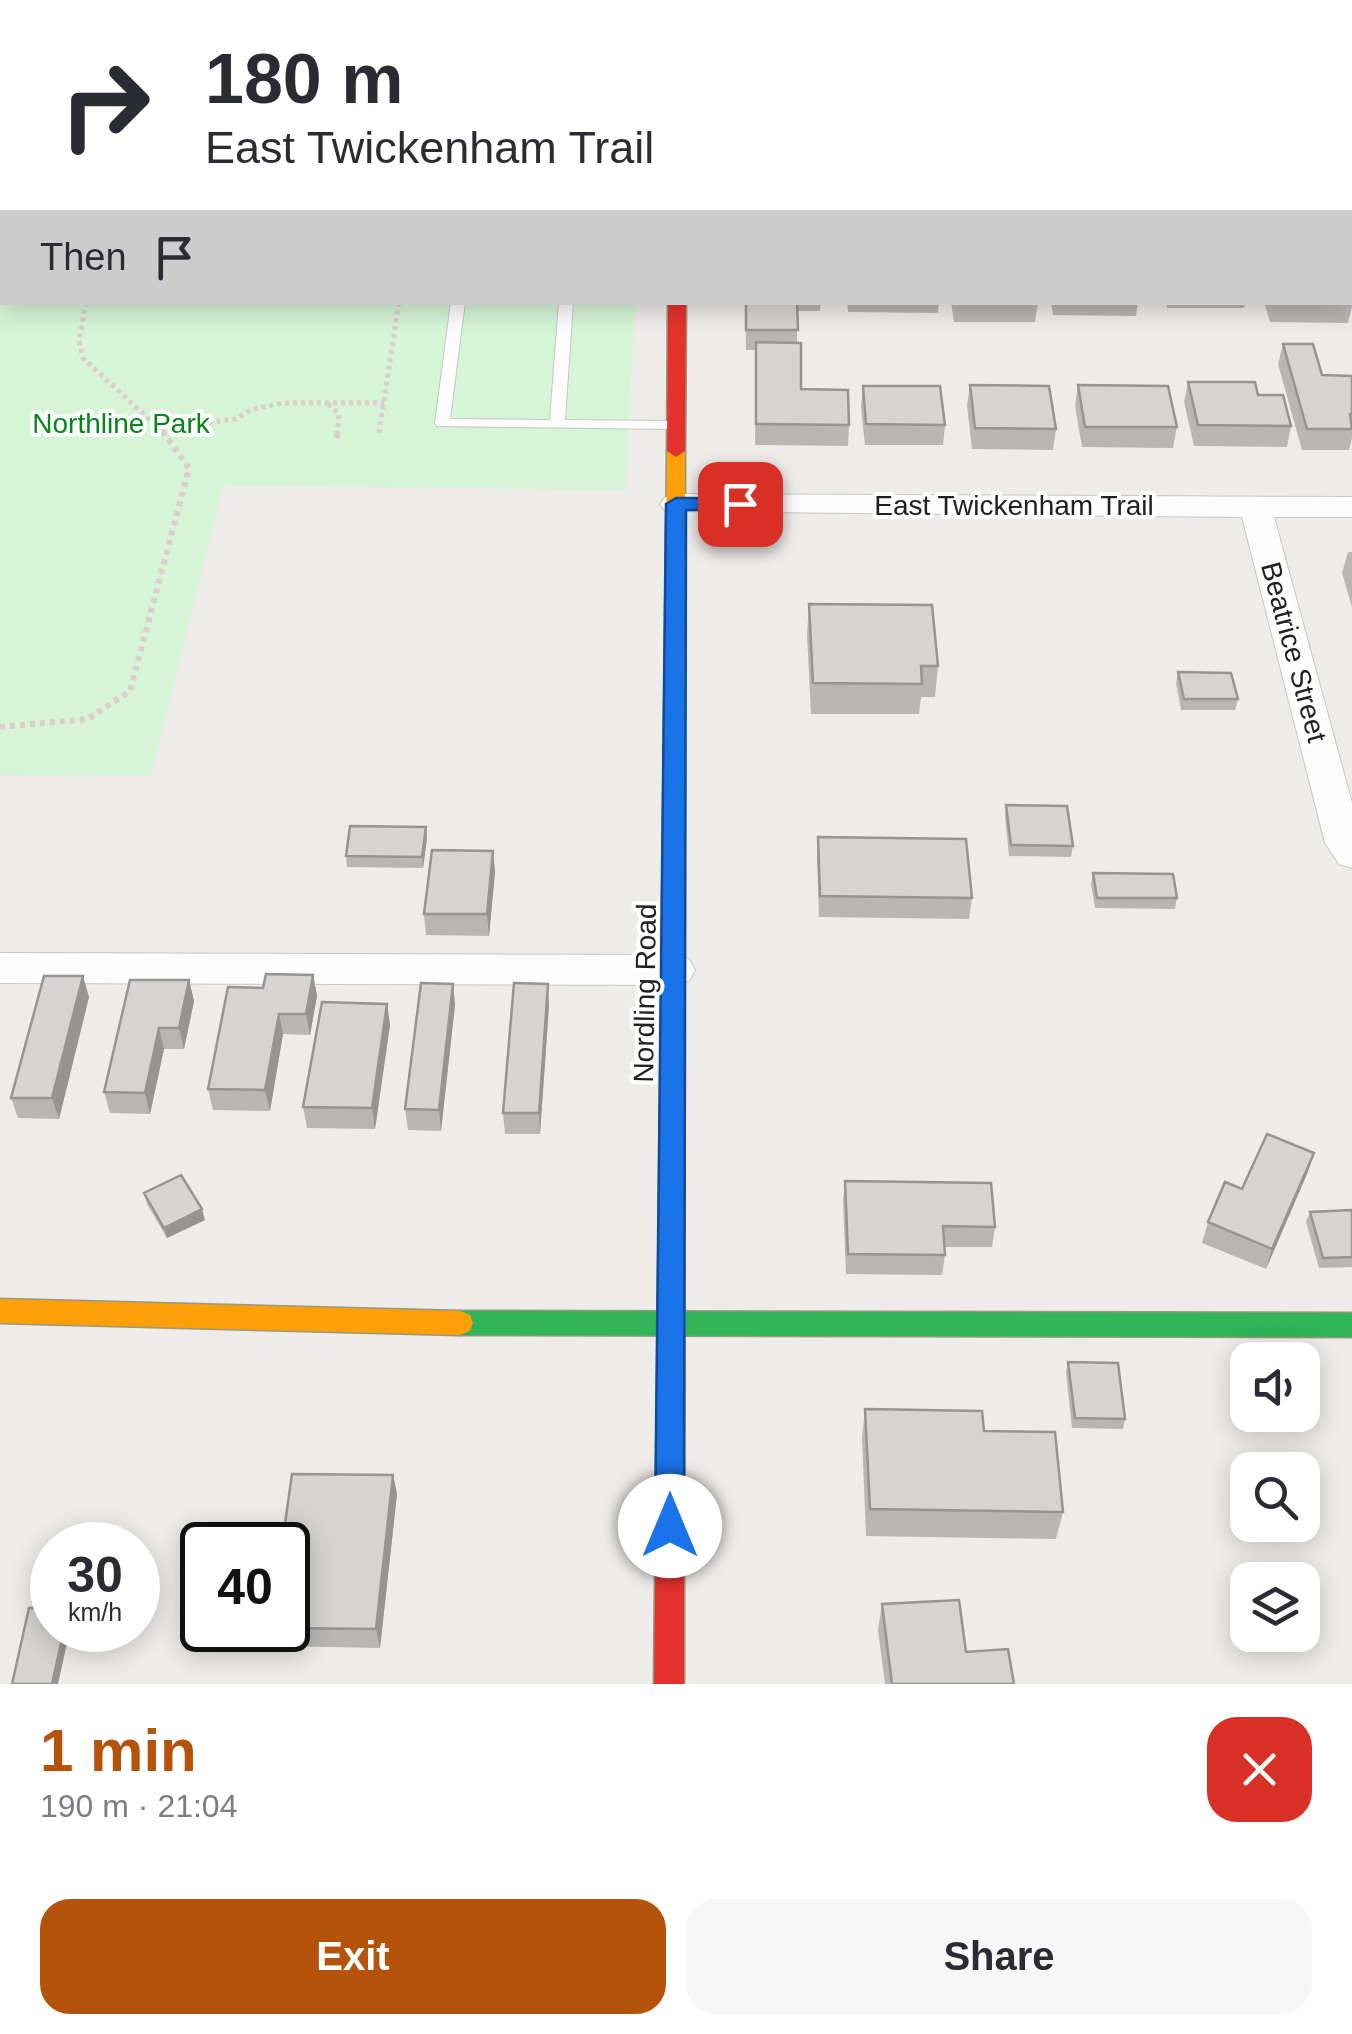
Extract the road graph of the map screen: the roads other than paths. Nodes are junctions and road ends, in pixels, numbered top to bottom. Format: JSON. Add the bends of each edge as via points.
{"nodes":[{"id":1,"x":458,"y":305,"type":"edge"},
{"id":2,"x":566,"y":305,"type":"edge"},
{"id":3,"x":677,"y":305,"type":"edge"},
{"id":4,"x":556,"y":424,"type":"junction"},
{"id":5,"x":676,"y":425,"type":"junction"},
{"id":6,"x":676,"y":504,"type":"junction"},
{"id":7,"x":1256,"y":506,"type":"junction"},
{"id":8,"x":1352,"y":506,"type":"edge"},
{"id":9,"x":1352,"y":854,"type":"edge"},
{"id":10,"x":0,"y":968,"type":"edge"},
{"id":11,"x":676,"y":970,"type":"junction"},
{"id":12,"x":0,"y":1311,"type":"edge"},
{"id":13,"x":1352,"y":1325,"type":"edge"},
{"id":14,"x":670,"y":1329,"type":"junction"},
{"id":15,"x":668,"y":1684,"type":"edge"}],
"edges":[{"from":1,"to":4,"type":"lane","via":[[442,423]]},
{"from":2,"to":4,"type":"lane"},
{"from":3,"to":5,"type":"street","name":"Nordling Road"},
{"from":4,"to":5,"type":"lane"},
{"from":5,"to":6,"type":"street","name":"Nordling Road"},
{"from":6,"to":7,"type":"street","name":"East Twickenham Trail"},
{"from":6,"to":11,"type":"street","name":"Nordling Road"},
{"from":7,"to":8,"type":"street","name":"East Twickenham Trail"},
{"from":7,"to":9,"type":"street","name":"Beatrice Street"},
{"from":10,"to":11,"type":"street"},
{"from":11,"to":14,"type":"street","name":"Nordling Road"},
{"from":12,"to":14,"type":"street"},
{"from":13,"to":14,"type":"street"},
{"from":14,"to":15,"type":"street","name":"Nordling Road"}]}
